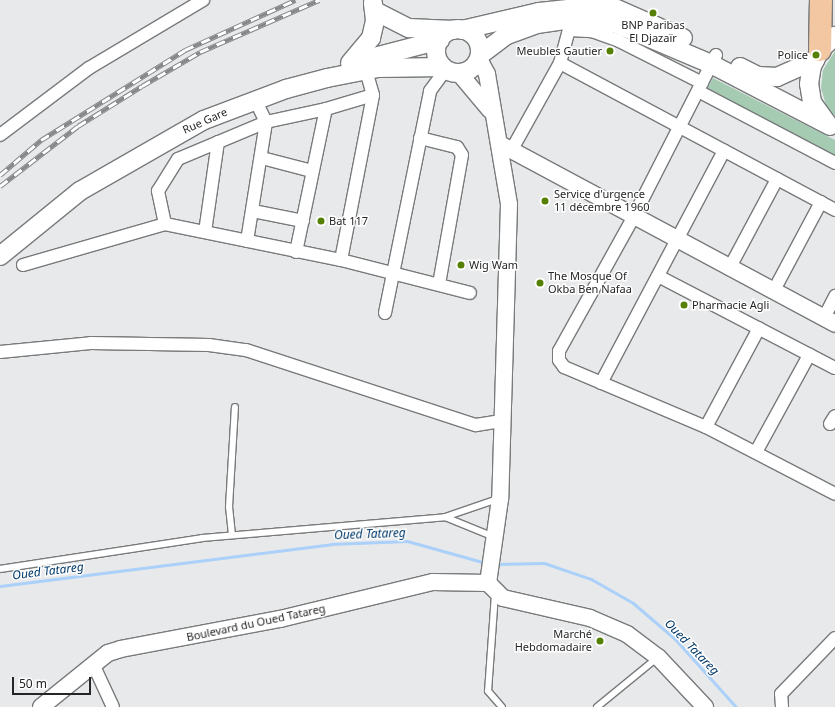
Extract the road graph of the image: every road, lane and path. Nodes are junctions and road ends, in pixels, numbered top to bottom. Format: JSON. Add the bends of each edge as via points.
{"nodes":[{"id":1,"x":203,"y":0,"type":"edge"},
{"id":2,"x":821,"y":0,"type":"edge"},
{"id":3,"x":589,"y":3,"type":"edge"},
{"id":4,"x":373,"y":9,"type":"edge"},
{"id":5,"x":571,"y":24,"type":"junction"},
{"id":6,"x":417,"y":45,"type":"junction"},
{"id":7,"x":823,"y":48,"type":"edge"},
{"id":8,"x":449,"y":52,"type":"junction"},
{"id":9,"x":479,"y":57,"type":"junction"},
{"id":10,"x":713,"y":59,"type":"junction"},
{"id":11,"x":560,"y":63,"type":"junction"},
{"id":12,"x":358,"y":66,"type":"junction"},
{"id":13,"x":700,"y":87,"type":"junction"},
{"id":14,"x":373,"y":95,"type":"junction"},
{"id":15,"x":256,"y":99,"type":"junction"},
{"id":16,"x":326,"y":109,"type":"junction"},
{"id":17,"x":494,"y":115,"type":"junction"},
{"id":18,"x":266,"y":122,"type":"junction"},
{"id":19,"x":680,"y":127,"type":"junction"},
{"id":20,"x":833,"y":128,"type":"edge"},
{"id":21,"x":0,"y":135,"type":"edge"},
{"id":22,"x":420,"y":138,"type":"junction"},
{"id":23,"x":218,"y":142,"type":"junction"},
{"id":24,"x":506,"y":148,"type":"junction"},
{"id":25,"x":724,"y":151,"type":"junction"},
{"id":26,"x":262,"y":158,"type":"junction"},
{"id":27,"x":835,"y":163,"type":"edge"},
{"id":28,"x":312,"y":171,"type":"junction"},
{"id":29,"x":777,"y":179,"type":"junction"},
{"id":30,"x":821,"y":202,"type":"junction"},
{"id":31,"x":835,"y":210,"type":"edge"},
{"id":32,"x":253,"y":211,"type":"junction"},
{"id":33,"x":633,"y":218,"type":"junction"},
{"id":34,"x":303,"y":221,"type":"junction"},
{"id":35,"x":165,"y":224,"type":"junction"},
{"id":36,"x":205,"y":232,"type":"junction"},
{"id":37,"x":247,"y":241,"type":"junction"},
{"id":38,"x":677,"y":241,"type":"junction"},
{"id":39,"x":0,"y":246,"type":"edge"},
{"id":40,"x":296,"y":252,"type":"junction"},
{"id":41,"x":0,"y":256,"type":"edge"},
{"id":42,"x":341,"y":260,"type":"junction"},
{"id":43,"x":23,"y":265,"type":"dead end"},
{"id":44,"x":729,"y":269,"type":"junction"},
{"id":45,"x":392,"y":274,"type":"junction"},
{"id":46,"x":658,"y":276,"type":"junction"},
{"id":47,"x":439,"y":284,"type":"junction"},
{"id":48,"x":773,"y":292,"type":"junction"},
{"id":49,"x":470,"y":293,"type":"dead end"},
{"id":50,"x":835,"y":296,"type":"edge"},
{"id":51,"x":384,"y":313,"type":"dead end"},
{"id":52,"x":829,"y":321,"type":"edge"},
{"id":53,"x":759,"y":328,"type":"junction"},
{"id":54,"x":0,"y":352,"type":"edge"},
{"id":55,"x":809,"y":354,"type":"junction"},
{"id":56,"x":835,"y":368,"type":"edge"},
{"id":57,"x":601,"y":383,"type":"junction"},
{"id":58,"x":235,"y":407,"type":"dead end"},
{"id":59,"x":500,"y":421,"type":"junction"},
{"id":60,"x":706,"y":427,"type":"junction"},
{"id":61,"x":756,"y":452,"type":"junction"},
{"id":62,"x":835,"y":494,"type":"edge"},
{"id":63,"x":500,"y":499,"type":"junction"},
{"id":64,"x":445,"y":517,"type":"junction"},
{"id":65,"x":232,"y":535,"type":"junction"},
{"id":66,"x":494,"y":543,"type":"junction"},
{"id":67,"x":0,"y":569,"type":"edge"},
{"id":68,"x":491,"y":582,"type":"junction"},
{"id":69,"x":835,"y":638,"type":"edge"},
{"id":70,"x":658,"y":657,"type":"junction"},
{"id":71,"x":93,"y":664,"type":"junction"},
{"id":72,"x":41,"y":707,"type":"edge"},
{"id":73,"x":112,"y":707,"type":"edge"},
{"id":74,"x":502,"y":707,"type":"edge"},
{"id":75,"x":597,"y":707,"type":"edge"},
{"id":76,"x":705,"y":707,"type":"edge"},
{"id":77,"x":782,"y":707,"type":"edge"}],
"edges":[{"from":1,"to":21,"type":"street","via":[[89,68]]},
{"from":2,"to":7,"type":"highway"},
{"from":3,"to":8,"type":"main road","via":[[539,12]]},
{"from":3,"to":10,"type":"main road","via":[[617,9]]},
{"from":4,"to":6,"type":"main road"},
{"from":4,"to":8,"type":"main road"},
{"from":4,"to":12,"type":"main road","via":[[367,45]]},
{"from":5,"to":9,"type":"main road","via":[[522,28]]},
{"from":5,"to":10,"type":"main road","via":[[614,23]]},
{"from":5,"to":11,"type":"street"},
{"from":5,"to":13,"type":"street","via":[[619,41]]},
{"from":6,"to":8,"type":"main road"},
{"from":6,"to":12,"type":"main road","name":"Rue Gare"},
{"from":7,"to":10,"type":"main road","via":[[786,75],[768,78]]},
{"from":7,"to":20,"type":"main road","via":[[809,84],[812,102]]},
{"from":8,"to":9,"type":"main road","via":[[471,69]]},
{"from":8,"to":9,"type":"main road","via":[[474,36]]},
{"from":8,"to":12,"type":"main road","name":"Rue Gare"},
{"from":8,"to":17,"type":"street"},
{"from":8,"to":22,"type":"street","via":[[430,91]]},
{"from":9,"to":17,"type":"street","via":[[487,74]]},
{"from":10,"to":13,"type":"street"},
{"from":10,"to":20,"type":"main road"},
{"from":11,"to":19,"type":"street"},
{"from":11,"to":24,"type":"street"},
{"from":12,"to":14,"type":"street"},
{"from":12,"to":15,"type":"main road","name":"Rue Gare"},
{"from":12,"to":39,"type":"main road","name":"Rue Gare","via":[[252,92],[160,133],[76,184]]},
{"from":13,"to":19,"type":"street"},
{"from":13,"to":27,"type":"street"},
{"from":14,"to":16,"type":"street"},
{"from":14,"to":42,"type":"street"},
{"from":15,"to":18,"type":"street"},
{"from":15,"to":41,"type":"main road","name":"Rue Gare","via":[[204,120],[117,167],[43,219]]},
{"from":16,"to":18,"type":"street"},
{"from":16,"to":28,"type":"street"},
{"from":17,"to":24,"type":"street"},
{"from":18,"to":23,"type":"street"},
{"from":18,"to":26,"type":"street"},
{"from":19,"to":25,"type":"street"},
{"from":19,"to":33,"type":"street"},
{"from":22,"to":45,"type":"street"},
{"from":22,"to":47,"type":"street","via":[[457,147],[462,155]]},
{"from":23,"to":35,"type":"street","via":[[178,158],[163,180],[158,191]]},
{"from":23,"to":36,"type":"street"},
{"from":24,"to":33,"type":"street"},
{"from":24,"to":59,"type":"street","via":[[509,234]]},
{"from":25,"to":29,"type":"street"},
{"from":25,"to":38,"type":"street"},
{"from":26,"to":28,"type":"street"},
{"from":26,"to":32,"type":"street"},
{"from":28,"to":34,"type":"street"},
{"from":29,"to":30,"type":"street"},
{"from":29,"to":44,"type":"street"},
{"from":30,"to":31,"type":"street"},
{"from":30,"to":48,"type":"street"},
{"from":32,"to":34,"type":"street"},
{"from":32,"to":37,"type":"street"},
{"from":33,"to":38,"type":"street"},
{"from":33,"to":57,"type":"street","via":[[559,351],[559,360],[564,367]]},
{"from":34,"to":40,"type":"street"},
{"from":35,"to":36,"type":"street"},
{"from":35,"to":43,"type":"street"},
{"from":36,"to":37,"type":"street"},
{"from":37,"to":40,"type":"street"},
{"from":38,"to":44,"type":"street"},
{"from":38,"to":46,"type":"street"},
{"from":40,"to":42,"type":"street"},
{"from":42,"to":45,"type":"street"},
{"from":44,"to":48,"type":"street"},
{"from":45,"to":47,"type":"street"},
{"from":45,"to":51,"type":"street"},
{"from":46,"to":53,"type":"street"},
{"from":46,"to":57,"type":"street"},
{"from":47,"to":49,"type":"street"},
{"from":48,"to":52,"type":"street"},
{"from":50,"to":52,"type":"street"},
{"from":53,"to":55,"type":"street"},
{"from":53,"to":60,"type":"street"},
{"from":54,"to":59,"type":"street","via":[[91,342],[209,345],[246,350],[476,425]]},
{"from":55,"to":56,"type":"street"},
{"from":55,"to":61,"type":"street"},
{"from":57,"to":60,"type":"street"},
{"from":58,"to":65,"type":"lane","via":[[229,507]]},
{"from":59,"to":63,"type":"street"},
{"from":60,"to":61,"type":"street"},
{"from":61,"to":62,"type":"street"},
{"from":63,"to":64,"type":"lane"},
{"from":63,"to":66,"type":"street"},
{"from":64,"to":65,"type":"lane"},
{"from":64,"to":66,"type":"lane"},
{"from":65,"to":67,"type":"lane"},
{"from":66,"to":68,"type":"street"},
{"from":68,"to":70,"type":"street","name":"Boulevard du Oued Tatareg","via":[[504,598],[590,618],[627,634]]},
{"from":68,"to":71,"type":"street","name":"Boulevard du Oued Tatareg","via":[[433,582],[280,619],[121,649],[108,653]]},
{"from":68,"to":74,"type":"lane","via":[[488,691]]},
{"from":69,"to":77,"type":"street","via":[[781,694]]},
{"from":70,"to":75,"type":"lane"},
{"from":70,"to":76,"type":"street","name":"Boulevard du Oued Tatareg"},
{"from":71,"to":72,"type":"street","name":"Boulevard du Oued Tatareg"},
{"from":71,"to":73,"type":"street"}]}
